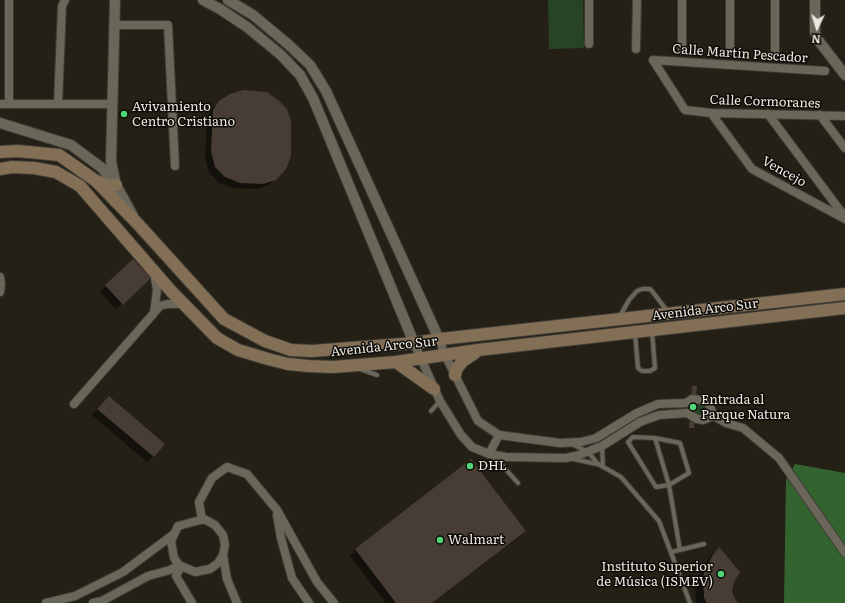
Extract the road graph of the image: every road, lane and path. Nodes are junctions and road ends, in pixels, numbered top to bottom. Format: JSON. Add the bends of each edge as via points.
{"nodes":[{"id":1,"x":9,"y":0,"type":"edge"},
{"id":2,"x":65,"y":0,"type":"edge"},
{"id":3,"x":115,"y":0,"type":"edge"},
{"id":4,"x":203,"y":0,"type":"edge"},
{"id":5,"x":228,"y":0,"type":"edge"},
{"id":6,"x":589,"y":0,"type":"edge"},
{"id":7,"x":637,"y":0,"type":"edge"},
{"id":8,"x":682,"y":0,"type":"edge"},
{"id":9,"x":730,"y":0,"type":"edge"},
{"id":10,"x":775,"y":0,"type":"edge"},
{"id":11,"x":815,"y":0,"type":"edge"},
{"id":12,"x":115,"y":25,"type":"junction"},
{"id":13,"x":589,"y":44,"type":"dead end"},
{"id":14,"x":636,"y":49,"type":"dead end"},
{"id":15,"x":682,"y":50,"type":"dead end"},
{"id":16,"x":730,"y":51,"type":"dead end"},
{"id":17,"x":775,"y":55,"type":"dead end"},
{"id":18,"x":841,"y":64,"type":"edge"},
{"id":19,"x":825,"y":71,"type":"dead end"},
{"id":20,"x":845,"y":75,"type":"edge"},
{"id":21,"x":0,"y":104,"type":"edge"},
{"id":22,"x":9,"y":104,"type":"junction"},
{"id":23,"x":58,"y":104,"type":"junction"},
{"id":24,"x":112,"y":104,"type":"junction"},
{"id":25,"x":685,"y":110,"type":"joint"},
{"id":26,"x":711,"y":113,"type":"junction"},
{"id":27,"x":768,"y":114,"type":"junction"},
{"id":28,"x":820,"y":115,"type":"junction"},
{"id":29,"x":845,"y":116,"type":"edge"},
{"id":30,"x":0,"y":123,"type":"edge"},
{"id":31,"x":845,"y":148,"type":"edge"},
{"id":32,"x":0,"y":152,"type":"edge"},
{"id":33,"x":175,"y":166,"type":"dead end"},
{"id":34,"x":0,"y":169,"type":"edge"},
{"id":35,"x":96,"y":181,"type":"junction"},
{"id":36,"x":116,"y":185,"type":"junction"},
{"id":37,"x":845,"y":218,"type":"edge"},
{"id":38,"x":137,"y":223,"type":"junction"},
{"id":39,"x":154,"y":270,"type":"junction"},
{"id":40,"x":0,"y":277,"type":"edge"},
{"id":41,"x":0,"y":292,"type":"edge"},
{"id":42,"x":845,"y":294,"type":"edge"},
{"id":43,"x":184,"y":304,"type":"junction"},
{"id":44,"x":845,"y":308,"type":"edge"},
{"id":45,"x":154,"y":313,"type":"junction"},
{"id":46,"x":669,"y":314,"type":"junction"},
{"id":47,"x":619,"y":319,"type":"junction"},
{"id":48,"x":652,"y":330,"type":"junction"},
{"id":49,"x":634,"y":333,"type":"junction"},
{"id":50,"x":439,"y":339,"type":"junction"},
{"id":51,"x":414,"y":343,"type":"junction"},
{"id":52,"x":478,"y":350,"type":"junction"},
{"id":53,"x":445,"y":355,"type":"junction"},
{"id":54,"x":421,"y":358,"type":"junction"},
{"id":55,"x":396,"y":362,"type":"junction"},
{"id":56,"x":352,"y":366,"type":"junction"},
{"id":57,"x":377,"y":375,"type":"dead end"},
{"id":58,"x":456,"y":375,"type":"junction"},
{"id":59,"x":434,"y":389,"type":"junction"},
{"id":60,"x":440,"y":401,"type":"junction"},
{"id":61,"x":686,"y":403,"type":"junction"},
{"id":62,"x":74,"y":404,"type":"dead end"},
{"id":63,"x":431,"y":411,"type":"dead end"},
{"id":64,"x":686,"y":413,"type":"junction"},
{"id":65,"x":714,"y":416,"type":"junction"},
{"id":66,"x":499,"y":435,"type":"junction"},
{"id":67,"x":602,"y":435,"type":"junction"},
{"id":68,"x":655,"y":438,"type":"junction"},
{"id":69,"x":560,"y":443,"type":"junction"},
{"id":70,"x":569,"y":443,"type":"junction"},
{"id":71,"x":602,"y":446,"type":"junction"},
{"id":72,"x":588,"y":452,"type":"junction"},
{"id":73,"x":489,"y":454,"type":"junction"},
{"id":74,"x":564,"y":458,"type":"junction"},
{"id":75,"x":598,"y":464,"type":"junction"},
{"id":76,"x":603,"y":467,"type":"junction"},
{"id":77,"x":518,"y":483,"type":"dead end"},
{"id":78,"x":669,"y":485,"type":"junction"},
{"id":79,"x":277,"y":510,"type":"junction"},
{"id":80,"x":202,"y":520,"type":"junction"},
{"id":81,"x":175,"y":534,"type":"junction"},
{"id":82,"x":704,"y":544,"type":"dead end"},
{"id":83,"x":680,"y":550,"type":"junction"},
{"id":84,"x":671,"y":552,"type":"junction"},
{"id":85,"x":845,"y":553,"type":"edge"},
{"id":86,"x":223,"y":555,"type":"junction"},
{"id":87,"x":180,"y":566,"type":"junction"},
{"id":88,"x":69,"y":601,"type":"edge"},
{"id":89,"x":46,"y":603,"type":"edge"},
{"id":90,"x":93,"y":603,"type":"edge"},
{"id":91,"x":192,"y":603,"type":"edge"},
{"id":92,"x":237,"y":603,"type":"edge"},
{"id":93,"x":309,"y":603,"type":"edge"},
{"id":94,"x":334,"y":603,"type":"edge"},
{"id":95,"x":690,"y":603,"type":"edge"}],
"edges":[{"from":1,"to":22,"type":"street"},
{"from":2,"to":23,"type":"street","via":[[62,6]]},
{"from":3,"to":12,"type":"street"},
{"from":4,"to":51,"type":"street","via":[[247,27],[281,55],[300,75],[313,98]]},
{"from":5,"to":50,"type":"street","via":[[253,15],[310,65],[326,91]]},
{"from":6,"to":13,"type":"street"},
{"from":7,"to":14,"type":"street"},
{"from":8,"to":15,"type":"street"},
{"from":9,"to":16,"type":"street"},
{"from":10,"to":17,"type":"street"},
{"from":11,"to":18,"type":"street","via":[[815,32],[818,40]]},
{"from":12,"to":24,"type":"street"},
{"from":12,"to":33,"type":"street","via":[[168,25]]},
{"from":18,"to":20,"type":"street"},
{"from":19,"to":25,"type":"street","name":"Calle Martín Pescador","via":[[653,60]]},
{"from":21,"to":22,"type":"street"},
{"from":22,"to":23,"type":"street"},
{"from":23,"to":24,"type":"street"},
{"from":24,"to":36,"type":"street","via":[[111,160]]},
{"from":25,"to":26,"type":"street","name":"Calle Cormoranes"},
{"from":26,"to":27,"type":"street","name":"Calle Cormoranes"},
{"from":26,"to":37,"type":"street","name":"Vencejo","via":[[752,169]]},
{"from":27,"to":28,"type":"street","name":"Calle Cormoranes"},
{"from":27,"to":37,"type":"street"},
{"from":28,"to":29,"type":"street","name":"Calle Cormoranes"},
{"from":28,"to":31,"type":"street"},
{"from":30,"to":36,"type":"street","via":[[71,145],[102,168]]},
{"from":32,"to":35,"type":"main road","name":"Avenida Arco Sur","via":[[59,155]]},
{"from":34,"to":39,"type":"main road","name":"Avenida Arco Sur","via":[[34,168],[56,172],[80,186]]},
{"from":35,"to":36,"type":"main road","via":[[108,186]]},
{"from":35,"to":38,"type":"main road","name":"Avenida Arco Sur"},
{"from":36,"to":38,"type":"street"},
{"from":38,"to":51,"type":"main road","name":"Avenida Arco Sur","via":[[224,319],[265,341],[290,350],[312,352]]},
{"from":39,"to":43,"type":"main road","name":"Avenida Arco Sur"},
{"from":39,"to":45,"type":"street","via":[[157,290]]},
{"from":40,"to":41,"type":"street"},
{"from":42,"to":46,"type":"main road","name":"Avenida Arco Sur"},
{"from":43,"to":45,"type":"street","via":[[160,306]]},
{"from":43,"to":56,"type":"main road","name":"Avenida Arco Sur","via":[[217,338],[238,350],[288,364]]},
{"from":44,"to":48,"type":"main road","name":"Avenida Arco Sur"},
{"from":45,"to":62,"type":"street"},
{"from":46,"to":47,"type":"main road","name":"Avenida Arco Sur"},
{"from":46,"to":47,"type":"lane","via":[[650,289],[642,289],[637,290]]},
{"from":47,"to":50,"type":"main road","name":"Avenida Arco Sur"},
{"from":48,"to":49,"type":"main road","name":"Avenida Arco Sur"},
{"from":48,"to":49,"type":"lane","via":[[655,368],[650,371],[638,368]]},
{"from":49,"to":52,"type":"main road","name":"Avenida Arco Sur"},
{"from":50,"to":51,"type":"main road","name":"Avenida Arco Sur"},
{"from":50,"to":53,"type":"street"},
{"from":51,"to":54,"type":"street"},
{"from":52,"to":53,"type":"main road","name":"Avenida Arco Sur"},
{"from":52,"to":58,"type":"main road","via":[[462,361]]},
{"from":53,"to":54,"type":"main road","name":"Avenida Arco Sur"},
{"from":53,"to":58,"type":"street"},
{"from":54,"to":55,"type":"main road","name":"Avenida Arco Sur"},
{"from":54,"to":59,"type":"street"},
{"from":55,"to":56,"type":"main road","name":"Avenida Arco Sur"},
{"from":55,"to":59,"type":"main road"},
{"from":56,"to":57,"type":"lane"},
{"from":58,"to":66,"type":"street","via":[[478,421]]},
{"from":59,"to":60,"type":"street"},
{"from":60,"to":63,"type":"lane"},
{"from":60,"to":73,"type":"street","via":[[472,448]]},
{"from":61,"to":64,"type":"street"},
{"from":61,"to":65,"type":"street","via":[[692,399],[708,402]]},
{"from":61,"to":67,"type":"street","via":[[658,404],[637,413]]},
{"from":64,"to":65,"type":"street","via":[[703,420]]},
{"from":64,"to":71,"type":"street","via":[[659,415],[640,422]]},
{"from":65,"to":85,"type":"street","via":[[743,428],[779,458]]},
{"from":66,"to":69,"type":"street"},
{"from":66,"to":73,"type":"street"},
{"from":67,"to":70,"type":"street"},
{"from":67,"to":72,"type":"lane"},
{"from":68,"to":78,"type":"lane"},
{"from":68,"to":78,"type":"lane","via":[[680,443],[689,472]]},
{"from":68,"to":78,"type":"lane","via":[[633,437],[628,442],[656,487]]},
{"from":69,"to":70,"type":"street"},
{"from":69,"to":74,"type":"street","via":[[564,448]]},
{"from":70,"to":72,"type":"lane"},
{"from":71,"to":72,"type":"street"},
{"from":71,"to":76,"type":"lane"},
{"from":72,"to":74,"type":"street"},
{"from":72,"to":75,"type":"lane"},
{"from":73,"to":74,"type":"street","via":[[506,457]]},
{"from":73,"to":77,"type":"lane"},
{"from":74,"to":75,"type":"lane"},
{"from":75,"to":76,"type":"lane"},
{"from":76,"to":84,"type":"lane","via":[[621,477],[659,521]]},
{"from":78,"to":83,"type":"lane"},
{"from":79,"to":80,"type":"street","via":[[247,474],[227,467],[212,478],[199,502]]},
{"from":79,"to":93,"type":"street","via":[[281,538],[292,578]]},
{"from":79,"to":94,"type":"street","via":[[317,582]]},
{"from":80,"to":81,"type":"street","via":[[178,526]]},
{"from":80,"to":86,"type":"street","via":[[215,525],[223,535]]},
{"from":81,"to":87,"type":"street","via":[[171,541],[174,558]]},
{"from":81,"to":88,"type":"street","via":[[123,572]]},
{"from":82,"to":83,"type":"lane"},
{"from":83,"to":84,"type":"lane"},
{"from":84,"to":95,"type":"lane"},
{"from":86,"to":87,"type":"street","via":[[210,569],[195,572]]},
{"from":86,"to":92,"type":"street","via":[[227,579]]},
{"from":87,"to":90,"type":"street","via":[[148,576],[102,601]]},
{"from":87,"to":91,"type":"street","via":[[176,576]]},
{"from":88,"to":89,"type":"street"}]}
